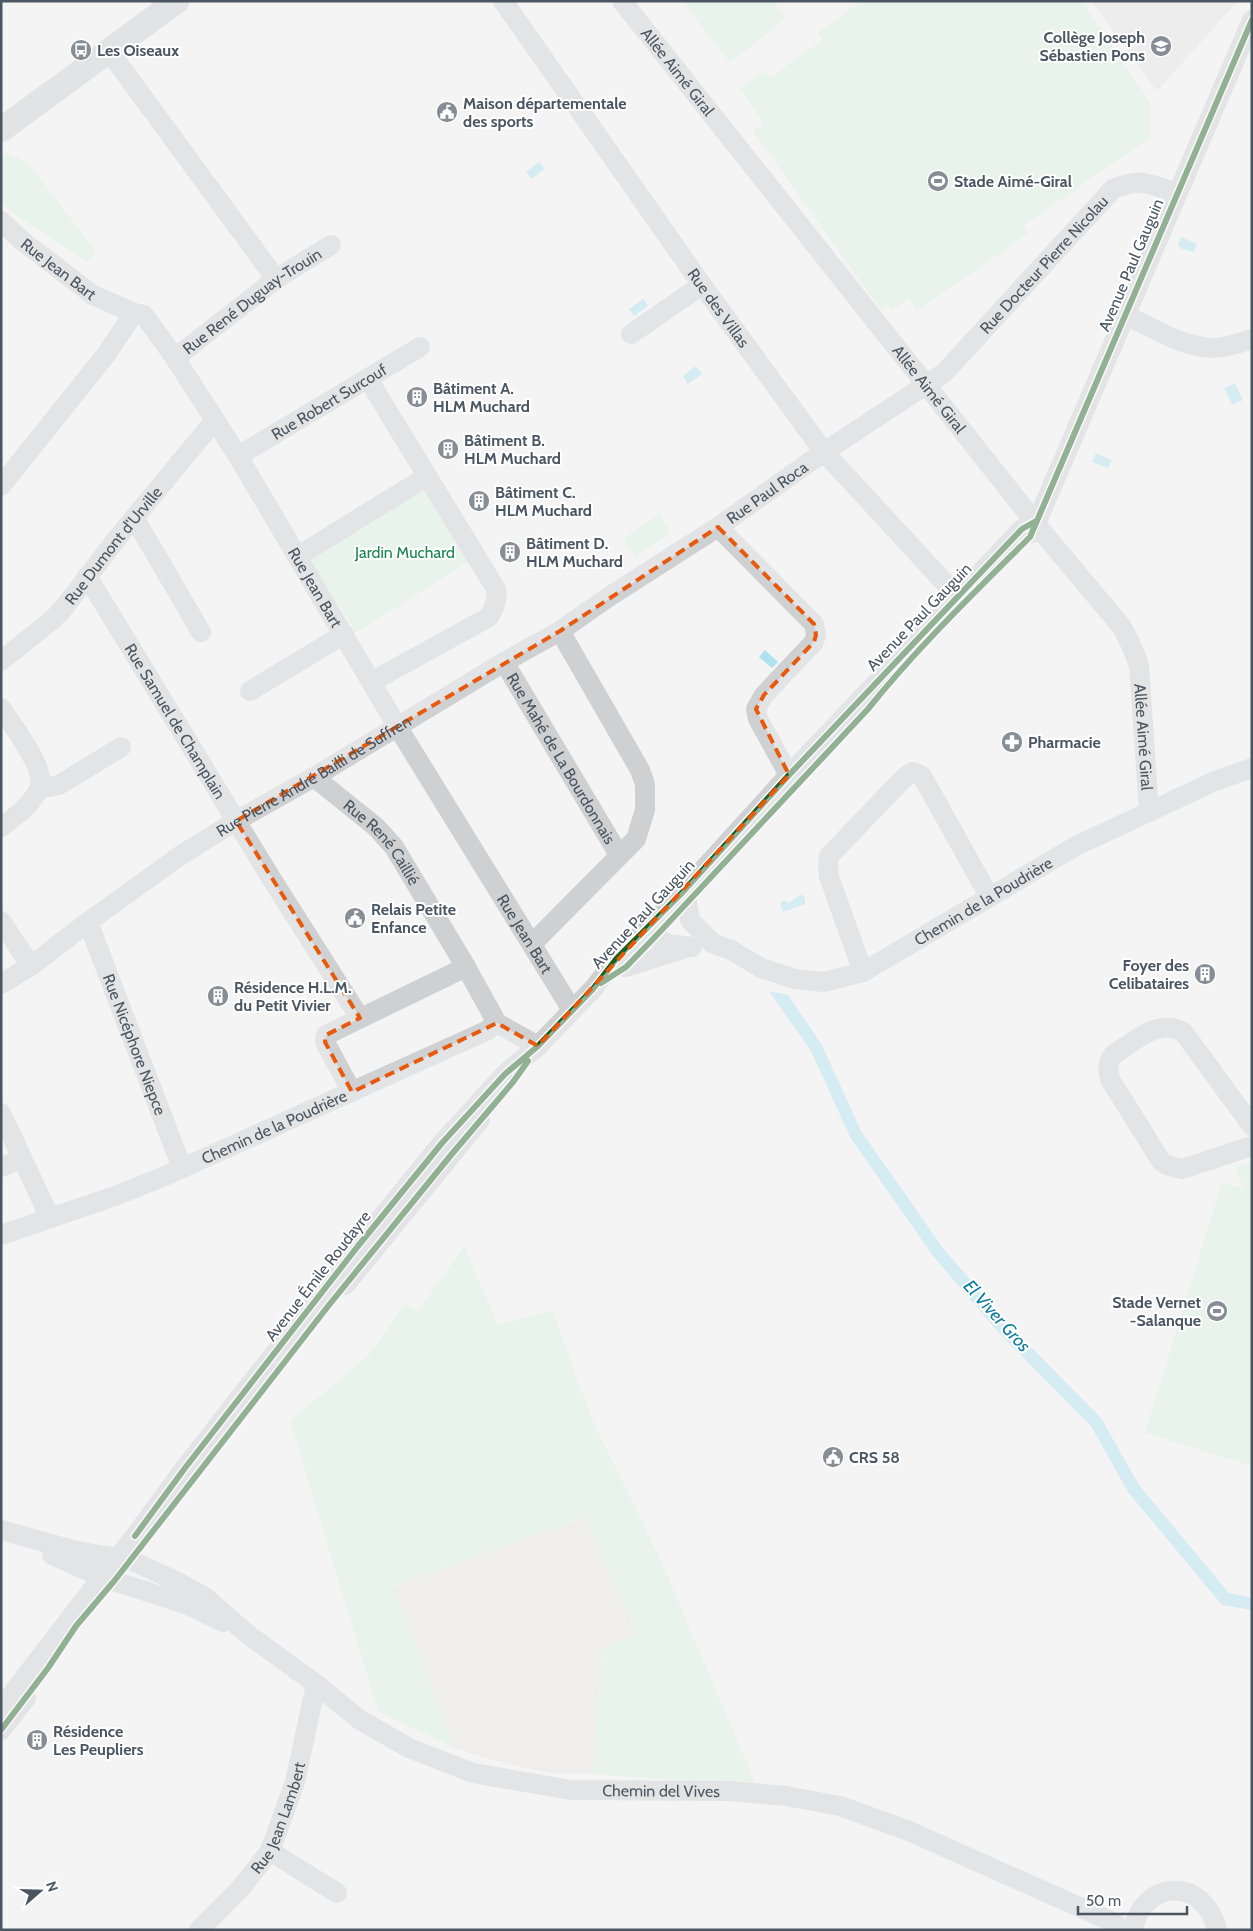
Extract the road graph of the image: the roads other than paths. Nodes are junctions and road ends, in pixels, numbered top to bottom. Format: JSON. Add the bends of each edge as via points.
{"nodes":[{"id":1,"x":177,"y":1,"type":"edge"},
{"id":2,"x":502,"y":1,"type":"edge"},
{"id":3,"x":622,"y":1,"type":"edge"},
{"id":4,"x":1252,"y":20,"type":"edge"},
{"id":5,"x":109,"y":51,"type":"junction"},
{"id":6,"x":1,"y":130,"type":"edge"},
{"id":7,"x":1176,"y":193,"type":"junction"},
{"id":8,"x":1,"y":221,"type":"edge"},
{"id":9,"x":331,"y":245,"type":"dead end"},
{"id":10,"x":276,"y":279,"type":"junction"},
{"id":11,"x":702,"y":285,"type":"junction"},
{"id":12,"x":134,"y":313,"type":"junction"},
{"id":13,"x":1125,"y":315,"type":"junction"},
{"id":14,"x":631,"y":334,"type":"dead end"},
{"id":15,"x":1252,"y":339,"type":"edge"},
{"id":16,"x":420,"y":347,"type":"dead end"},
{"id":17,"x":175,"y":358,"type":"junction"},
{"id":18,"x":368,"y":379,"type":"junction"},
{"id":19,"x":926,"y":383,"type":"junction"},
{"id":20,"x":216,"y":420,"type":"junction"},
{"id":21,"x":824,"y":452,"type":"junction"},
{"id":22,"x":238,"y":456,"type":"junction"},
{"id":23,"x":426,"y":477,"type":"junction"},
{"id":24,"x":1,"y":486,"type":"edge"},
{"id":25,"x":135,"y":519,"type":"junction"},
{"id":26,"x":1036,"y":521,"type":"junction"},
{"id":27,"x":718,"y":527,"type":"junction"},
{"id":28,"x":298,"y":556,"type":"junction"},
{"id":29,"x":88,"y":576,"type":"junction"},
{"id":30,"x":957,"y":596,"type":"junction"},
{"id":31,"x":607,"y":598,"type":"joint"},
{"id":32,"x":560,"y":631,"type":"junction"},
{"id":33,"x":201,"y":632,"type":"dead end"},
{"id":34,"x":344,"y":634,"type":"junction"},
{"id":35,"x":1,"y":661,"type":"edge"},
{"id":36,"x":504,"y":662,"type":"junction"},
{"id":37,"x":371,"y":682,"type":"junction"},
{"id":38,"x":250,"y":691,"type":"dead end"},
{"id":39,"x":1,"y":708,"type":"edge"},
{"id":40,"x":397,"y":726,"type":"junction"},
{"id":41,"x":120,"y":747,"type":"dead end"},
{"id":42,"x":816,"y":765,"type":"junction"},
{"id":43,"x":1252,"y":768,"type":"edge"},
{"id":44,"x":791,"y":777,"type":"junction"},
{"id":45,"x":314,"y":778,"type":"junction"},
{"id":46,"x":39,"y":789,"type":"junction"},
{"id":47,"x":771,"y":812,"type":"junction"},
{"id":48,"x":1149,"y":812,"type":"junction"},
{"id":49,"x":236,"y":821,"type":"junction"},
{"id":50,"x":1,"y":828,"type":"edge"},
{"id":51,"x":619,"y":855,"type":"junction"},
{"id":52,"x":988,"y":896,"type":"junction"},
{"id":53,"x":683,"y":899,"type":"junction"},
{"id":54,"x":1,"y":921,"type":"edge"},
{"id":55,"x":88,"y":922,"type":"junction"},
{"id":56,"x":655,"y":929,"type":"junction"},
{"id":57,"x":703,"y":942,"type":"junction"},
{"id":58,"x":532,"y":944,"type":"junction"},
{"id":59,"x":31,"y":966,"type":"junction"},
{"id":60,"x":626,"y":966,"type":"junction"},
{"id":61,"x":466,"y":967,"type":"junction"},
{"id":62,"x":863,"y":972,"type":"junction"},
{"id":63,"x":1,"y":984,"type":"edge"},
{"id":64,"x":593,"y":989,"type":"junction"},
{"id":65,"x":572,"y":1010,"type":"junction"},
{"id":66,"x":360,"y":1018,"type":"junction"},
{"id":67,"x":497,"y":1023,"type":"junction"},
{"id":68,"x":538,"y":1046,"type":"junction"},
{"id":69,"x":352,"y":1092,"type":"junction"},
{"id":70,"x":2,"y":1117,"type":"edge"},
{"id":71,"x":1252,"y":1126,"type":"edge"},
{"id":72,"x":1252,"y":1146,"type":"edge"},
{"id":73,"x":22,"y":1159,"type":"junction"},
{"id":74,"x":1,"y":1167,"type":"edge"},
{"id":75,"x":182,"y":1168,"type":"junction"},
{"id":76,"x":50,"y":1218,"type":"junction"},
{"id":77,"x":1,"y":1235,"type":"edge"},
{"id":78,"x":7,"y":1532,"type":"edge"},
{"id":79,"x":124,"y":1559,"type":"junction"},
{"id":80,"x":108,"y":1578,"type":"junction"},
{"id":81,"x":246,"y":1633,"type":"junction"},
{"id":82,"x":316,"y":1684,"type":"junction"},
{"id":83,"x":1,"y":1708,"type":"edge"},
{"id":84,"x":1,"y":1730,"type":"edge"},
{"id":85,"x":270,"y":1850,"type":"junction"},
{"id":86,"x":337,"y":1892,"type":"dead end"},
{"id":87,"x":1140,"y":1909,"type":"junction"},
{"id":88,"x":1095,"y":1914,"type":"junction"},
{"id":89,"x":199,"y":1930,"type":"edge"},
{"id":90,"x":1122,"y":1930,"type":"edge"},
{"id":91,"x":1133,"y":1930,"type":"edge"},
{"id":92,"x":1217,"y":1930,"type":"edge"}],
"edges":[{"from":1,"to":5,"type":"main road"},
{"from":2,"to":11,"type":"street","name":"Rue des Villas"},
{"from":3,"to":19,"type":"street","name":"Allée Aimé Giral"},
{"from":4,"to":7,"type":"street","name":"Avenue Paul Gauguin"},
{"from":5,"to":6,"type":"main road"},
{"from":5,"to":10,"type":"street"},
{"from":7,"to":13,"type":"street","name":"Avenue Paul Gauguin"},
{"from":7,"to":19,"type":"street","name":"Rue Docteur Pierre Nicolau","via":[[1134,182],[1113,189],[944,373]]},
{"from":8,"to":12,"type":"street","name":"Rue Jean Bart","via":[[93,295]]},
{"from":9,"to":10,"type":"street","name":"Rue René Duguay-Trouin"},
{"from":10,"to":17,"type":"street","name":"Rue René Duguay-Trouin"},
{"from":11,"to":14,"type":"street"},
{"from":11,"to":21,"type":"street","name":"Rue des Villas"},
{"from":12,"to":17,"type":"street","name":"Rue Jean Bart","via":[[144,315]]},
{"from":12,"to":24,"type":"street","via":[[105,356]]},
{"from":13,"to":15,"type":"street","via":[[1185,344],[1215,348]]},
{"from":13,"to":26,"type":"street","name":"Avenue Paul Gauguin"},
{"from":16,"to":18,"type":"street","name":"Rue Robert Surcouf"},
{"from":17,"to":20,"type":"street","name":"Rue Jean Bart"},
{"from":18,"to":22,"type":"street","name":"Rue Robert Surcouf"},
{"from":18,"to":23,"type":"street"},
{"from":19,"to":21,"type":"street","name":"Rue Paul Roca"},
{"from":19,"to":26,"type":"street","name":"Allée Aimé Giral"},
{"from":20,"to":22,"type":"street","name":"Rue Jean Bart"},
{"from":20,"to":25,"type":"street","name":"Rue Dumont d'Urville"},
{"from":21,"to":27,"type":"street","name":"Rue Paul Roca"},
{"from":21,"to":30,"type":"street","name":"Rue des Villas"},
{"from":22,"to":28,"type":"street","name":"Rue Jean Bart"},
{"from":23,"to":28,"type":"street"},
{"from":23,"to":37,"type":"street","via":[[496,589],[495,608],[489,617]]},
{"from":25,"to":29,"type":"street","name":"Rue Dumont d'Urville"},
{"from":25,"to":33,"type":"street"},
{"from":26,"to":30,"type":"street","name":"Avenue Paul Gauguin","via":[[1022,529]]},
{"from":26,"to":42,"type":"street","name":"Avenue Paul Gauguin","via":[[1030,538],[958,610]]},
{"from":26,"to":48,"type":"street","name":"Allée Aimé Giral","via":[[1122,627],[1131,645],[1138,665]]},
{"from":27,"to":31,"type":"street","name":"Rue Paul Roca"},
{"from":27,"to":44,"type":"street","via":[[814,624],[814,642],[764,694],[756,709]]},
{"from":28,"to":34,"type":"street","name":"Rue Jean Bart"},
{"from":29,"to":35,"type":"street","name":"Rue Dumont d'Urville","via":[[51,621]]},
{"from":29,"to":49,"type":"street","name":"Rue Samuel de Champlain"},
{"from":30,"to":44,"type":"street","name":"Avenue Paul Gauguin"},
{"from":31,"to":32,"type":"street","name":"Rue Pierre André Bailli de Suffren"},
{"from":32,"to":36,"type":"street","name":"Rue Pierre André Bailli de Suffren"},
{"from":32,"to":51,"type":"street","via":[[645,784],[645,810],[636,839]]},
{"from":34,"to":37,"type":"street","name":"Rue Jean Bart"},
{"from":34,"to":38,"type":"street"},
{"from":36,"to":40,"type":"street","name":"Rue Pierre André Bailli de Suffren"},
{"from":36,"to":51,"type":"street","name":"Rue Mahé de La Bourdonnais"},
{"from":37,"to":40,"type":"street","name":"Rue Jean Bart"},
{"from":39,"to":46,"type":"street","via":[[38,765]]},
{"from":40,"to":45,"type":"street","name":"Rue Pierre André Bailli de Suffren"},
{"from":40,"to":58,"type":"street","name":"Rue Jean Bart"},
{"from":41,"to":46,"type":"street","via":[[59,785]]},
{"from":42,"to":44,"type":"street","name":"Avenue Paul Gauguin"},
{"from":42,"to":47,"type":"street","name":"Avenue Paul Gauguin"},
{"from":43,"to":48,"type":"street","name":"Chemin de la Poudrière","via":[[1215,781]]},
{"from":44,"to":47,"type":"street","name":"Avenue Paul Gauguin"},
{"from":44,"to":53,"type":"street","name":"Avenue Paul Gauguin"},
{"from":45,"to":49,"type":"street","name":"Rue Pierre André Bailli de Suffren"},
{"from":45,"to":61,"type":"street","name":"Rue René Caillié","via":[[376,827],[394,847]]},
{"from":46,"to":50,"type":"street","via":[[22,812]]},
{"from":47,"to":53,"type":"street","name":"Avenue Paul Gauguin"},
{"from":48,"to":52,"type":"street","name":"Chemin de la Poudrière","via":[[1076,846]]},
{"from":49,"to":55,"type":"street","name":"Rue Pierre André Bailli de Suffren","via":[[162,867]]},
{"from":49,"to":66,"type":"street","name":"Rue Samuel de Champlain"},
{"from":51,"to":58,"type":"street"},
{"from":52,"to":62,"type":"street","name":"Chemin de la Poudrière"},
{"from":52,"to":62,"type":"street","via":[[922,776],[913,772],[906,776],[830,856],[828,865],[829,877]]},
{"from":53,"to":56,"type":"street","name":"Avenue Paul Gauguin"},
{"from":53,"to":57,"type":"street","via":[[690,920]]},
{"from":54,"to":59,"type":"street"},
{"from":55,"to":59,"type":"street","name":"Rue Pierre André Bailli de Suffren"},
{"from":55,"to":75,"type":"street","name":"Rue Nicéphore Niepce"},
{"from":56,"to":57,"type":"street","name":"Chemin de la Poudrière","via":[[668,944]]},
{"from":56,"to":60,"type":"street","name":"Avenue Paul Gauguin"},
{"from":56,"to":64,"type":"street","name":"Avenue Paul Gauguin","via":[[617,958]]},
{"from":57,"to":60,"type":"street"},
{"from":57,"to":62,"type":"street","name":"Chemin de la Poudrière","via":[[731,950],[761,968],[795,979],[824,982]]},
{"from":58,"to":65,"type":"street","name":"Rue Jean Bart"},
{"from":59,"to":63,"type":"street","name":"Rue Pierre André Bailli de Suffren"},
{"from":60,"to":64,"type":"street","name":"Avenue Paul Gauguin"},
{"from":61,"to":66,"type":"street"},
{"from":61,"to":67,"type":"street","name":"Rue René Caillié"},
{"from":64,"to":65,"type":"street","name":"Avenue Émile Roudayre"},
{"from":65,"to":68,"type":"street","name":"Avenue Émile Roudayre"},
{"from":66,"to":69,"type":"street","via":[[326,1036],[325,1042]]},
{"from":67,"to":68,"type":"street"},
{"from":67,"to":69,"type":"street","name":"Chemin de la Poudrière"},
{"from":68,"to":79,"type":"street","name":"Avenue Émile Roudayre","via":[[505,1074],[442,1143]]},
{"from":69,"to":75,"type":"street","name":"Chemin de la Poudrière"},
{"from":70,"to":73,"type":"street"},
{"from":71,"to":72,"type":"street","via":[[1184,1033],[1176,1027],[1157,1028],[1113,1055],[1109,1062],[1110,1081],[1161,1161],[1167,1165],[1182,1169]]},
{"from":73,"to":74,"type":"street"},
{"from":73,"to":76,"type":"street"},
{"from":75,"to":76,"type":"street","name":"Chemin de la Poudrière"},
{"from":76,"to":77,"type":"street","name":"Chemin de la Poudrière"},
{"from":78,"to":79,"type":"street","name":"Chemin del Vives","via":[[76,1551]]},
{"from":78,"to":80,"type":"street","name":"Chemin del Vives","via":[[44,1552]]},
{"from":79,"to":80,"type":"street","name":"Avenue Émile Roudayre"},
{"from":79,"to":81,"type":"street","name":"Chemin del Vives","via":[[176,1581],[205,1598]]},
{"from":80,"to":81,"type":"street","name":"Chemin del Vives","via":[[188,1605]]},
{"from":80,"to":83,"type":"street","name":"Avenue Émile Roudayre"},
{"from":80,"to":84,"type":"street","name":"Avenue Émile Roudayre","via":[[48,1668]]},
{"from":81,"to":82,"type":"street","name":"Chemin del Vives"},
{"from":82,"to":85,"type":"street","name":"Rue Jean Lambert","via":[[295,1782]]},
{"from":82,"to":88,"type":"street","name":"Chemin del Vives","via":[[360,1720],[409,1748],[473,1773],[570,1790],[728,1791],[786,1796],[840,1806],[909,1831]]},
{"from":85,"to":86,"type":"street"},
{"from":85,"to":89,"type":"street","name":"Rue Jean Lambert","via":[[239,1890]]},
{"from":87,"to":88,"type":"street","name":"Chemin del Vives"},
{"from":87,"to":91,"type":"street"},
{"from":87,"to":92,"type":"street","via":[[1163,1893],[1177,1891],[1190,1894],[1206,1905]]},
{"from":88,"to":90,"type":"street","name":"Chemin del Vives"}]}
